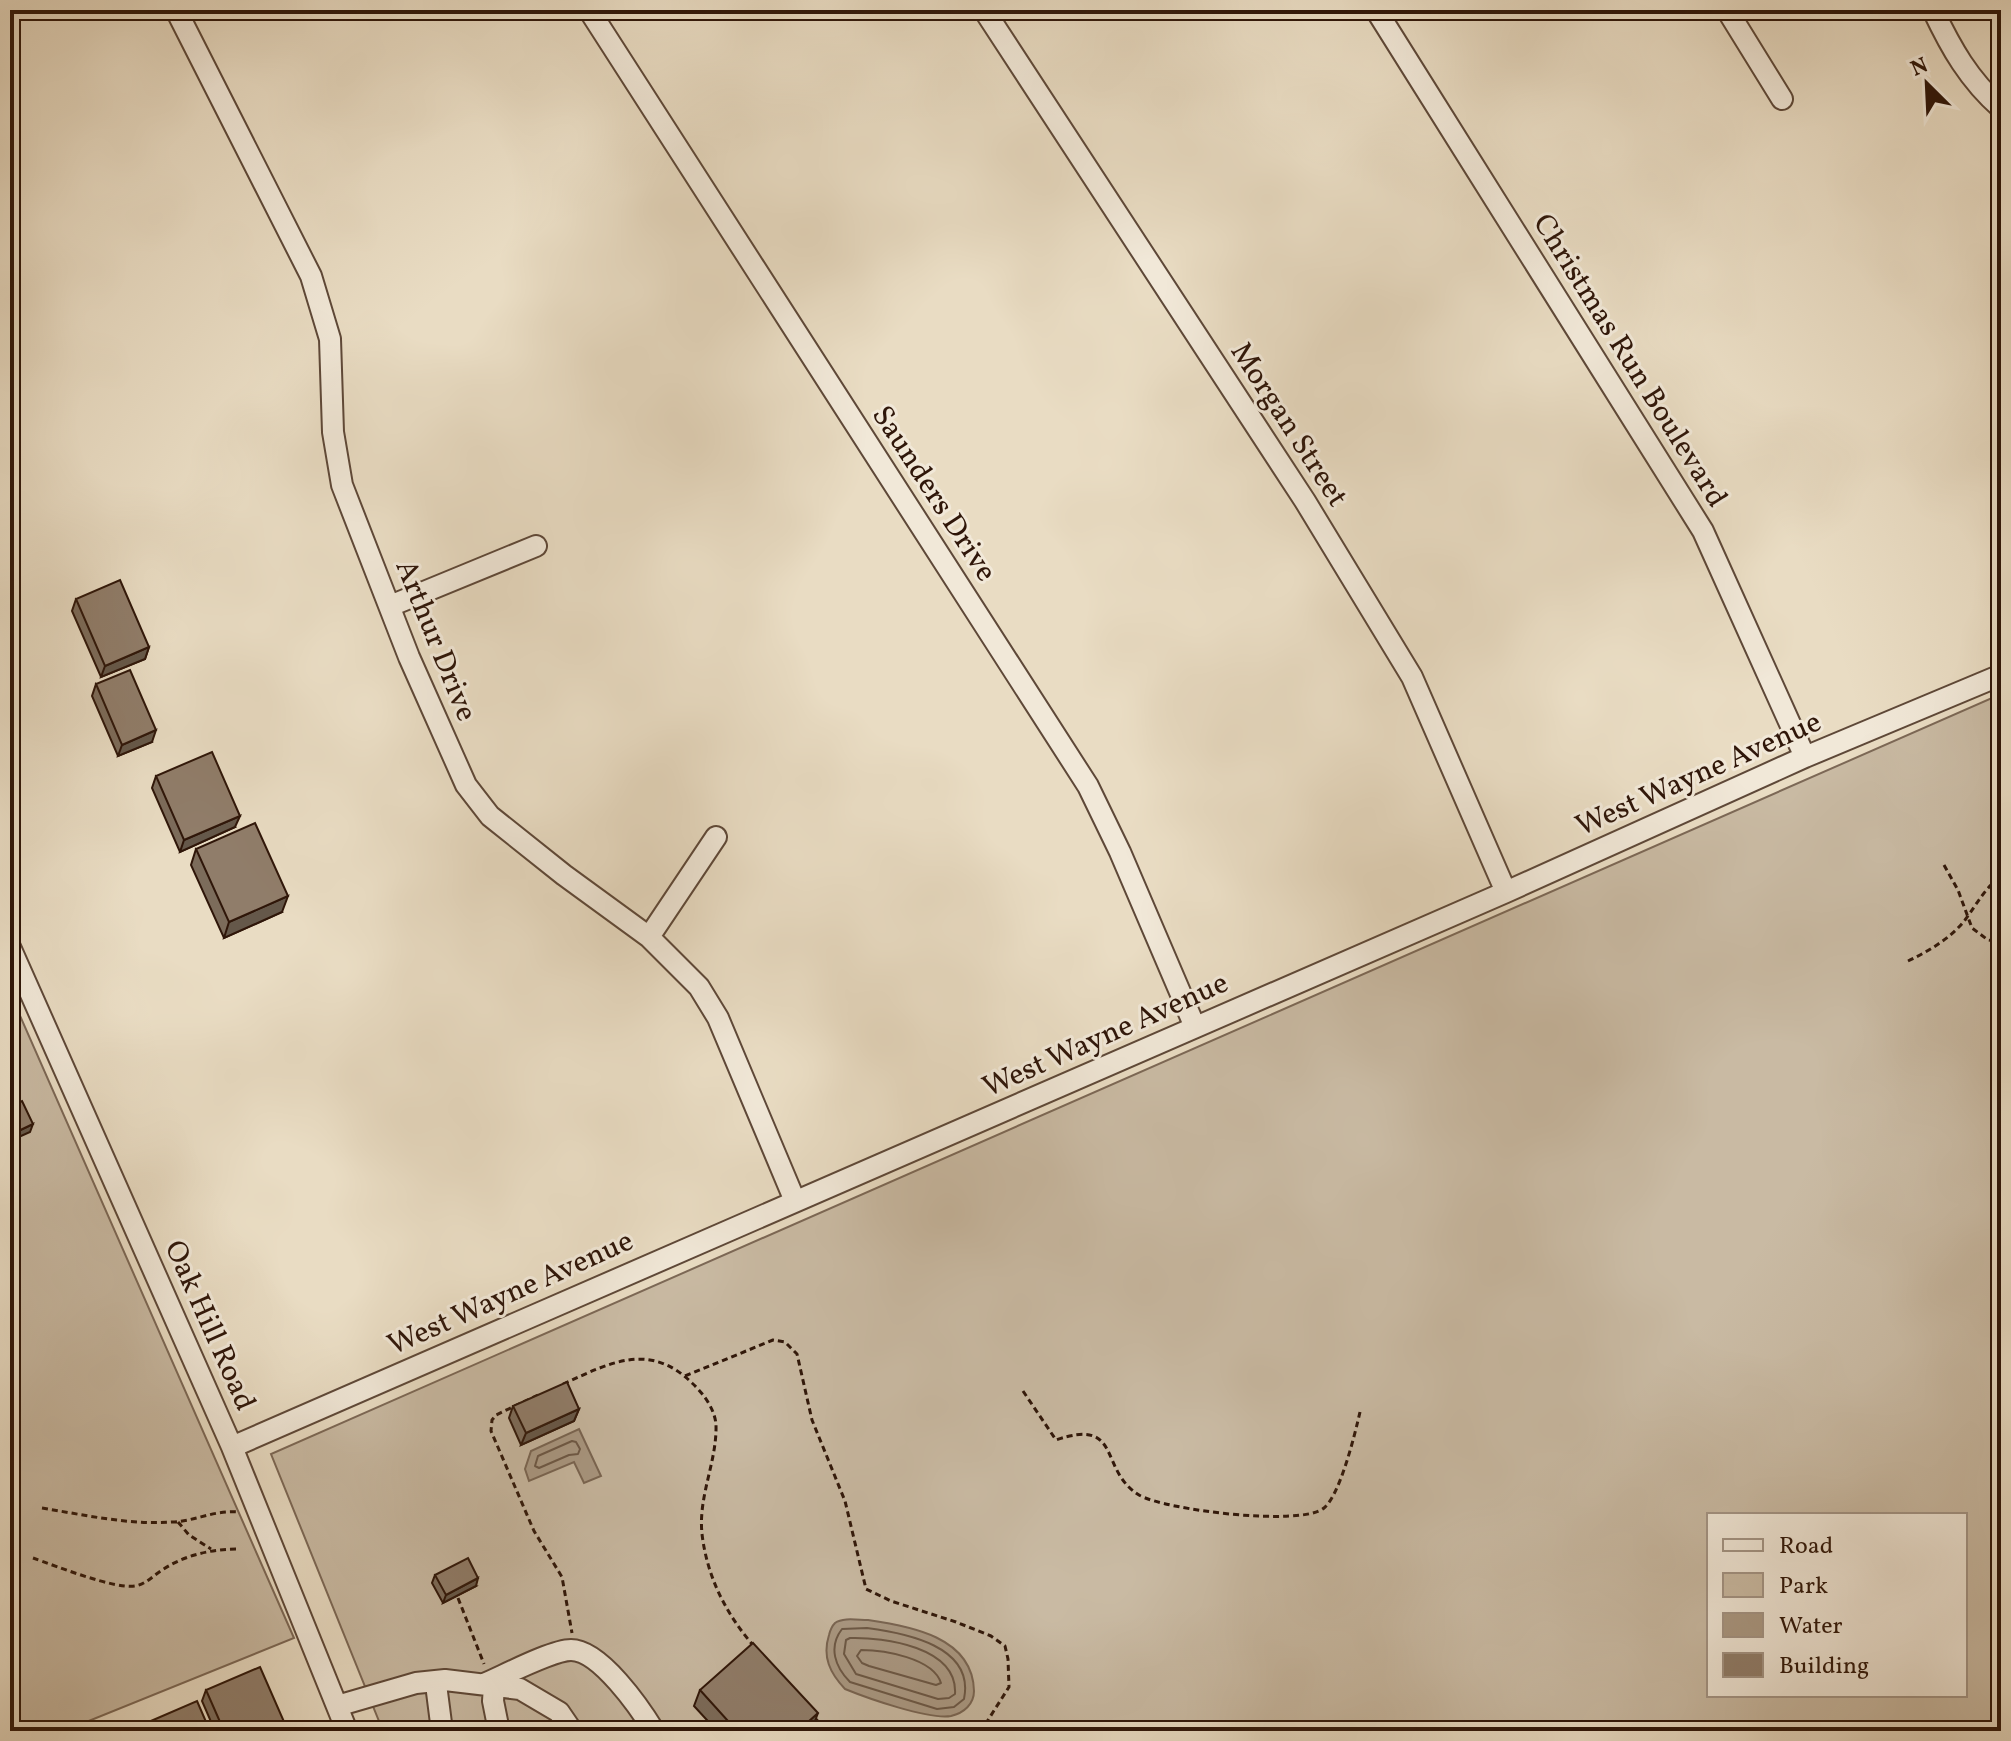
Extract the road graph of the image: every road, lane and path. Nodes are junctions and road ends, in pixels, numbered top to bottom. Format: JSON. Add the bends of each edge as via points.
{"nodes":[{"id":1,"x":176,"y":10,"type":"edge"},
{"id":2,"x":589,"y":10,"type":"edge"},
{"id":3,"x":984,"y":10,"type":"edge"},
{"id":4,"x":1376,"y":10,"type":"edge"},
{"id":5,"x":1727,"y":10,"type":"edge"},
{"id":6,"x":1933,"y":10,"type":"edge"},
{"id":7,"x":1782,"y":99,"type":"dead end"},
{"id":8,"x":2001,"y":108,"type":"edge"},
{"id":9,"x":536,"y":546,"type":"dead end"},
{"id":10,"x":390,"y":606,"type":"junction"},
{"id":11,"x":2001,"y":675,"type":"edge"},
{"id":12,"x":1805,"y":757,"type":"junction"},
{"id":13,"x":716,"y":837,"type":"dead end"},
{"id":14,"x":1944,"y":865,"type":"dead end"},
{"id":15,"x":2001,"y":876,"type":"edge"},
{"id":16,"x":1506,"y":892,"type":"junction"},
{"id":17,"x":1969,"y":915,"type":"junction"},
{"id":18,"x":649,"y":937,"type":"junction"},
{"id":19,"x":2001,"y":942,"type":"edge"},
{"id":20,"x":10,"y":947,"type":"edge"},
{"id":21,"x":1908,"y":961,"type":"dead end"},
{"id":22,"x":1195,"y":1027,"type":"junction"},
{"id":23,"x":795,"y":1201,"type":"junction"},
{"id":24,"x":685,"y":1376,"type":"junction"},
{"id":25,"x":558,"y":1386,"type":"edge"},
{"id":26,"x":1023,"y":1391,"type":"dead end"},
{"id":27,"x":543,"y":1393,"type":"edge"},
{"id":28,"x":1360,"y":1412,"type":"dead end"},
{"id":29,"x":232,"y":1447,"type":"junction"},
{"id":30,"x":256,"y":1506,"type":"junction"},
{"id":31,"x":42,"y":1508,"type":"dead end"},
{"id":32,"x":178,"y":1522,"type":"junction"},
{"id":33,"x":211,"y":1549,"type":"junction"},
{"id":34,"x":239,"y":1549,"type":"dead end"},
{"id":35,"x":33,"y":1558,"type":"dead end"},
{"id":36,"x":458,"y":1598,"type":"edge"},
{"id":37,"x":573,"y":1637,"type":"dead end"},
{"id":38,"x":756,"y":1648,"type":"edge"},
{"id":39,"x":488,"y":1679,"type":"junction"},
{"id":40,"x":437,"y":1692,"type":"dead end"},
{"id":41,"x":337,"y":1706,"type":"junction"},
{"id":42,"x":808,"y":1710,"type":"edge"},
{"id":43,"x":347,"y":1731,"type":"edge"},
{"id":44,"x":442,"y":1731,"type":"edge"},
{"id":45,"x":499,"y":1731,"type":"edge"},
{"id":46,"x":572,"y":1731,"type":"edge"},
{"id":47,"x":654,"y":1731,"type":"edge"},
{"id":48,"x":827,"y":1731,"type":"edge"},
{"id":49,"x":981,"y":1731,"type":"edge"}],
"edges":[{"from":1,"to":10,"type":"street","name":"Arthur Drive","via":[[311,276],[330,339],[333,432],[342,485]]},
{"from":2,"to":22,"type":"street","name":"Saunders Drive","via":[[1088,786]]},
{"from":3,"to":16,"type":"street","name":"Morgan Street","via":[[1305,501],[1412,677]]},
{"from":4,"to":12,"type":"street","name":"Christmas Run Boulevard","via":[[1703,531]]},
{"from":5,"to":7,"type":"street"},
{"from":6,"to":8,"type":"street","via":[[1959,63]]},
{"from":9,"to":10,"type":"street"},
{"from":10,"to":18,"type":"street","name":"Arthur Drive","via":[[466,785],[490,816]]},
{"from":11,"to":12,"type":"street","name":"West Wayne Avenue"},
{"from":12,"to":16,"type":"street","name":"West Wayne Avenue"},
{"from":13,"to":18,"type":"street"},
{"from":14,"to":17,"type":"path"},
{"from":15,"to":17,"type":"path"},
{"from":16,"to":22,"type":"street","name":"West Wayne Avenue"},
{"from":17,"to":19,"type":"path","via":[[1972,928]]},
{"from":17,"to":21,"type":"path","via":[[1953,933]]},
{"from":18,"to":23,"type":"street","name":"Arthur Drive","via":[[699,987],[718,1018]]},
{"from":20,"to":29,"type":"street","name":"Oak Hill Road"},
{"from":22,"to":23,"type":"street","name":"West Wayne Avenue"},
{"from":23,"to":29,"type":"street","name":"West Wayne Avenue"},
{"from":24,"to":25,"type":"path","via":[[657,1361],[629,1359]]},
{"from":24,"to":38,"type":"path","via":[[716,1420],[701,1517],[711,1576],[729,1613]]},
{"from":24,"to":49,"type":"path","via":[[773,1340],[785,1342],[797,1354],[812,1420],[845,1501],[866,1589],[1005,1646],[1009,1687]]},
{"from":26,"to":28,"type":"path","via":[[1056,1440],[1091,1434],[1103,1441],[1113,1467],[1138,1495],[1161,1505],[1235,1515],[1310,1515],[1324,1508],[1338,1485]]},
{"from":27,"to":37,"type":"path","via":[[501,1411],[492,1420],[491,1431],[534,1531],[562,1577]]},
{"from":29,"to":30,"type":"street","name":"Oak Hill Road"},
{"from":30,"to":32,"type":"path"},
{"from":30,"to":41,"type":"street","name":"Oak Hill Road"},
{"from":31,"to":32,"type":"path","via":[[117,1521]]},
{"from":32,"to":33,"type":"path"},
{"from":33,"to":34,"type":"path"},
{"from":33,"to":35,"type":"path","via":[[139,1586],[103,1581]]},
{"from":36,"to":39,"type":"path"},
{"from":39,"to":41,"type":"street","via":[[416,1683]]},
{"from":39,"to":45,"type":"street"},
{"from":39,"to":46,"type":"street","via":[[540,1699],[559,1712]]},
{"from":39,"to":47,"type":"street","via":[[569,1649],[586,1652],[605,1666]]},
{"from":40,"to":44,"type":"street"},
{"from":41,"to":43,"type":"street","name":"Oak Hill Road"},
{"from":42,"to":48,"type":"path"}]}
